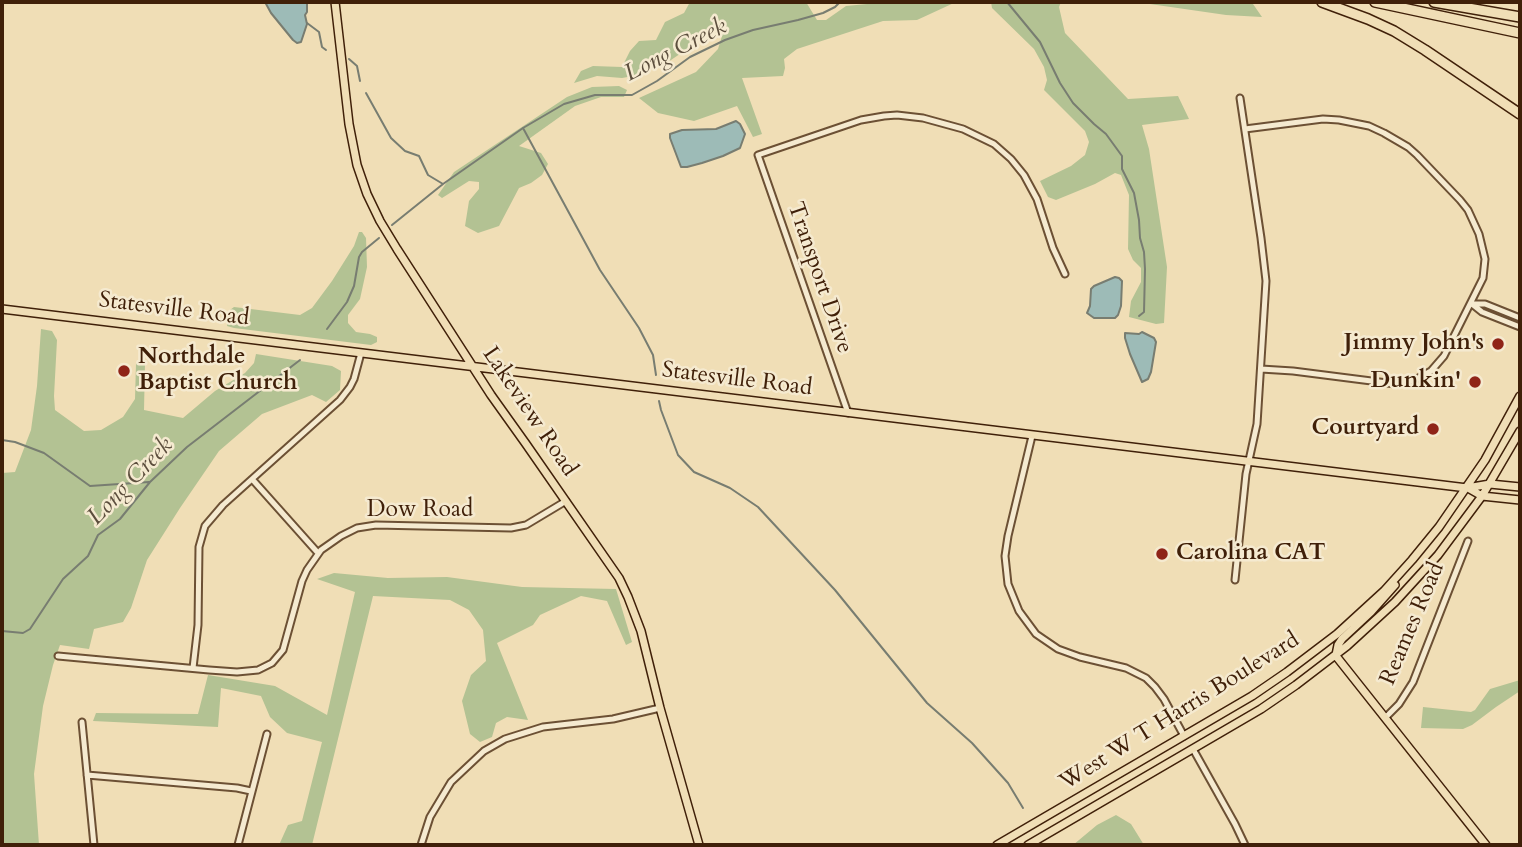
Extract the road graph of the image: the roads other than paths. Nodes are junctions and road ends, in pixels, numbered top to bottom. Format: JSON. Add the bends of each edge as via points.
{"nodes":[{"id":1,"x":335,"y":2,"type":"edge"},
{"id":2,"x":1322,"y":2,"type":"edge"},
{"id":3,"x":1375,"y":2,"type":"edge"},
{"id":4,"x":1434,"y":2,"type":"edge"},
{"id":5,"x":1520,"y":17,"type":"edge"},
{"id":6,"x":1520,"y":33,"type":"edge"},
{"id":7,"x":1240,"y":99,"type":"dead end"},
{"id":8,"x":1520,"y":114,"type":"edge"},
{"id":9,"x":1245,"y":130,"type":"junction"},
{"id":10,"x":1065,"y":274,"type":"dead end"},
{"id":11,"x":1472,"y":303,"type":"junction"},
{"id":12,"x":2,"y":309,"type":"edge"},
{"id":13,"x":1520,"y":318,"type":"edge"},
{"id":14,"x":1520,"y":327,"type":"edge"},
{"id":15,"x":361,"y":353,"type":"junction"},
{"id":16,"x":474,"y":367,"type":"junction"},
{"id":17,"x":1261,"y":369,"type":"junction"},
{"id":18,"x":1520,"y":396,"type":"edge"},
{"id":19,"x":848,"y":413,"type":"junction"},
{"id":20,"x":1520,"y":431,"type":"edge"},
{"id":21,"x":1032,"y":436,"type":"junction"},
{"id":22,"x":1249,"y":462,"type":"junction"},
{"id":23,"x":252,"y":479,"type":"junction"},
{"id":24,"x":1490,"y":484,"type":"junction"},
{"id":25,"x":1520,"y":487,"type":"edge"},
{"id":26,"x":1467,"y":488,"type":"junction"},
{"id":27,"x":1482,"y":496,"type":"junction"},
{"id":28,"x":1520,"y":500,"type":"edge"},
{"id":29,"x":566,"y":501,"type":"junction"},
{"id":30,"x":1468,"y":541,"type":"dead end"},
{"id":31,"x":318,"y":552,"type":"junction"},
{"id":32,"x":1412,"y":560,"type":"junction"},
{"id":33,"x":1235,"y":580,"type":"dead end"},
{"id":34,"x":58,"y":656,"type":"dead end"},
{"id":35,"x":1336,"y":656,"type":"junction"},
{"id":36,"x":193,"y":668,"type":"junction"},
{"id":37,"x":660,"y":708,"type":"junction"},
{"id":38,"x":1385,"y":718,"type":"junction"},
{"id":39,"x":82,"y":722,"type":"dead end"},
{"id":40,"x":267,"y":734,"type":"dead end"},
{"id":41,"x":1184,"y":736,"type":"junction"},
{"id":42,"x":1193,"y":750,"type":"junction"},
{"id":43,"x":87,"y":775,"type":"junction"},
{"id":44,"x":251,"y":791,"type":"junction"},
{"id":45,"x":94,"y":845,"type":"edge"},
{"id":46,"x":238,"y":845,"type":"edge"},
{"id":47,"x":421,"y":845,"type":"edge"},
{"id":48,"x":699,"y":845,"type":"edge"},
{"id":49,"x":996,"y":845,"type":"edge"},
{"id":50,"x":1028,"y":845,"type":"edge"},
{"id":51,"x":1245,"y":845,"type":"edge"},
{"id":52,"x":1486,"y":845,"type":"edge"}],
"edges":[{"from":1,"to":16,"type":"main road","name":"Lakeview Road","via":[[349,124],[364,186],[388,235]]},
{"from":2,"to":8,"type":"highway","via":[[1394,31]]},
{"from":3,"to":6,"type":"highway"},
{"from":4,"to":5,"type":"highway"},
{"from":7,"to":9,"type":"street"},
{"from":9,"to":11,"type":"street","via":[[1339,120],[1369,126],[1408,147],[1460,200],[1479,234],[1485,268]]},
{"from":9,"to":17,"type":"street","via":[[1265,273]]},
{"from":10,"to":19,"type":"street","name":"Transport Drive","via":[[1024,175],[994,144],[963,129],[916,117],[884,116],[758,155]]},
{"from":11,"to":13,"type":"street"},
{"from":11,"to":14,"type":"street","via":[[1482,312]]},
{"from":11,"to":17,"type":"street","via":[[1438,363],[1415,380],[1395,384]]},
{"from":12,"to":15,"type":"main road","name":"Statesville Road"},
{"from":15,"to":16,"type":"main road","name":"Statesville Road"},
{"from":15,"to":23,"type":"street","via":[[346,393]]},
{"from":16,"to":19,"type":"main road","name":"Statesville Road"},
{"from":16,"to":29,"type":"main road","name":"Lakeview Road"},
{"from":17,"to":22,"type":"street","via":[[1258,424]]},
{"from":18,"to":26,"type":"main road","name":"West W T Harris Boulevard"},
{"from":19,"to":21,"type":"main road","name":"Statesville Road"},
{"from":20,"to":24,"type":"main road","name":"West W T Harris Boulevard"},
{"from":21,"to":22,"type":"main road","name":"Statesville Road"},
{"from":21,"to":41,"type":"street","via":[[1005,556],[1008,584],[1019,611],[1036,634],[1058,649],[1146,678],[1164,699]]},
{"from":22,"to":26,"type":"main road","name":"Statesville Road"},
{"from":22,"to":33,"type":"street"},
{"from":23,"to":31,"type":"street"},
{"from":23,"to":36,"type":"street","via":[[212,516],[202,532]]},
{"from":24,"to":25,"type":"main road","name":"Statesville Road"},
{"from":24,"to":26,"type":"main road","name":"Statesville Road"},
{"from":24,"to":27,"type":"main road","name":"West W T Harris Boulevard"},
{"from":26,"to":27,"type":"main road","name":"Statesville Road"},
{"from":26,"to":32,"type":"main road","name":"West W T Harris Boulevard"},
{"from":27,"to":28,"type":"main road","name":"Statesville Road"},
{"from":27,"to":35,"type":"main road","name":"West W T Harris Boulevard","via":[[1410,587]]},
{"from":29,"to":31,"type":"street","name":"Dow Road","via":[[520,527],[368,526],[341,536]]},
{"from":29,"to":37,"type":"main road","name":"Lakeview Road","via":[[628,597]]},
{"from":30,"to":38,"type":"street","name":"Reames Road","via":[[1413,682]]},
{"from":31,"to":36,"type":"street","name":"Dow Road","via":[[302,581],[286,643],[275,660],[250,671]]},
{"from":32,"to":35,"type":"main road","via":[[1383,600],[1342,639]]},
{"from":32,"to":41,"type":"main road","name":"West W T Harris Boulevard","via":[[1321,647],[1252,696]]},
{"from":34,"to":36,"type":"street","name":"Dow Road"},
{"from":35,"to":38,"type":"main road","name":"Reames Road"},
{"from":35,"to":42,"type":"main road","name":"West W T Harris Boulevard","via":[[1270,704]]},
{"from":37,"to":47,"type":"street","via":[[543,727],[484,751],[451,782],[430,817]]},
{"from":37,"to":48,"type":"main road","name":"Lakeview Road"},
{"from":38,"to":52,"type":"main road","name":"Reames Road"},
{"from":39,"to":43,"type":"street"},
{"from":40,"to":44,"type":"street"},
{"from":41,"to":49,"type":"main road","name":"West W T Harris Boulevard"},
{"from":42,"to":50,"type":"main road","name":"West W T Harris Boulevard"},
{"from":42,"to":51,"type":"street"},
{"from":43,"to":44,"type":"street"},
{"from":43,"to":45,"type":"street"},
{"from":44,"to":46,"type":"street"}]}
